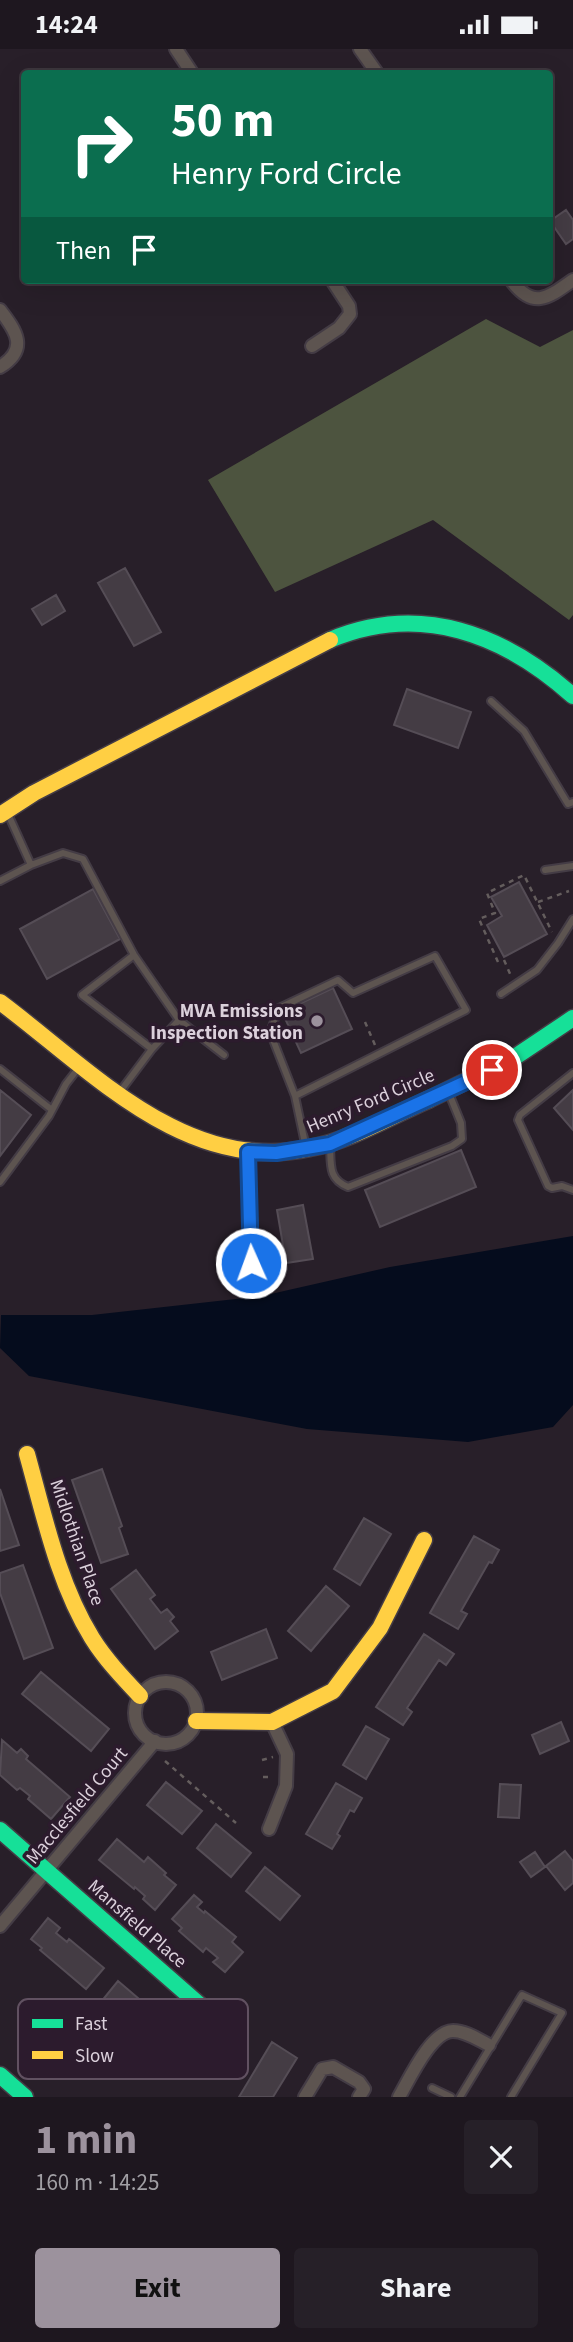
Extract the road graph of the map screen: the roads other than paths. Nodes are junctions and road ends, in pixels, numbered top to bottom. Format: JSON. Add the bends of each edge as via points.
{"nodes":[{"id":1,"x":176,"y":49,"type":"edge"},
{"id":2,"x":360,"y":49,"type":"edge"},
{"id":3,"x":190,"y":70,"type":"edge"},
{"id":4,"x":375,"y":70,"type":"edge"},
{"id":5,"x":573,"y":280,"type":"edge"},
{"id":6,"x":335,"y":284,"type":"edge"},
{"id":7,"x":515,"y":284,"type":"edge"},
{"id":8,"x":0,"y":310,"type":"edge"},
{"id":9,"x":312,"y":347,"type":"dead end"},
{"id":10,"x":0,"y":367,"type":"edge"},
{"id":11,"x":573,"y":696,"type":"edge"},
{"id":12,"x":491,"y":701,"type":"dead end"},
{"id":13,"x":573,"y":802,"type":"edge"},
{"id":14,"x":3,"y":812,"type":"edge"},
{"id":15,"x":32,"y":865,"type":"junction"},
{"id":16,"x":573,"y":866,"type":"edge"},
{"id":17,"x":545,"y":870,"type":"dead end"},
{"id":18,"x":0,"y":881,"type":"edge"},
{"id":19,"x":573,"y":919,"type":"edge"},
{"id":20,"x":134,"y":955,"type":"junction"},
{"id":21,"x":501,"y":994,"type":"dead end"},
{"id":22,"x":0,"y":1002,"type":"edge"},
{"id":23,"x":179,"y":1020,"type":"junction"},
{"id":24,"x":572,"y":1022,"type":"edge"},
{"id":25,"x":152,"y":1049,"type":"junction"},
{"id":26,"x":224,"y":1055,"type":"dead end"},
{"id":27,"x":81,"y":1065,"type":"junction"},
{"id":28,"x":0,"y":1069,"type":"edge"},
{"id":29,"x":573,"y":1073,"type":"edge"},
{"id":30,"x":448,"y":1091,"type":"junction"},
{"id":31,"x":118,"y":1095,"type":"junction"},
{"id":32,"x":295,"y":1096,"type":"junction"},
{"id":33,"x":52,"y":1109,"type":"junction"},
{"id":34,"x":330,"y":1144,"type":"junction"},
{"id":35,"x":307,"y":1149,"type":"junction"},
{"id":36,"x":248,"y":1152,"type":"junction"},
{"id":37,"x":0,"y":1182,"type":"edge"},
{"id":38,"x":573,"y":1190,"type":"edge"},
{"id":39,"x":251,"y":1263,"type":"dead end"},
{"id":40,"x":27,"y":1454,"type":"dead end"},
{"id":41,"x":424,"y":1540,"type":"dead end"},
{"id":42,"x":140,"y":1696,"type":"junction"},
{"id":43,"x":196,"y":1721,"type":"junction"},
{"id":44,"x":272,"y":1721,"type":"junction"},
{"id":45,"x":155,"y":1741,"type":"junction"},
{"id":46,"x":269,"y":1829,"type":"dead end"},
{"id":47,"x":0,"y":1830,"type":"edge"},
{"id":48,"x":47,"y":1871,"type":"junction"},
{"id":49,"x":0,"y":1926,"type":"edge"},
{"id":50,"x":193,"y":1999,"type":"edge"},
{"id":51,"x":489,"y":2045,"type":"junction"},
{"id":52,"x":0,"y":2075,"type":"edge"},
{"id":53,"x":432,"y":2088,"type":"dead end"},
{"id":54,"x":25,"y":2097,"type":"edge"},
{"id":55,"x":305,"y":2097,"type":"edge"},
{"id":56,"x":359,"y":2097,"type":"edge"},
{"id":57,"x":399,"y":2097,"type":"edge"},
{"id":58,"x":450,"y":2097,"type":"edge"},
{"id":59,"x":460,"y":2097,"type":"edge"},
{"id":60,"x":510,"y":2097,"type":"edge"}],
"edges":[{"from":1,"to":3,"type":"street"},
{"from":2,"to":4,"type":"street"},
{"from":5,"to":7,"type":"street","via":[[546,299],[526,296]]},
{"from":6,"to":9,"type":"street","via":[[350,314]]},
{"from":8,"to":10,"type":"street","via":[[18,343]]},
{"from":11,"to":14,"type":"street","via":[[541,670],[480,636],[424,622],[375,625],[292,658]]},
{"from":12,"to":13,"type":"lane","via":[[524,731],[568,804]]},
{"from":14,"to":15,"type":"lane"},
{"from":15,"to":18,"type":"lane"},
{"from":15,"to":20,"type":"lane","via":[[63,853],[83,859]]},
{"from":16,"to":17,"type":"lane"},
{"from":19,"to":21,"type":"lane","via":[[537,970]]},
{"from":20,"to":23,"type":"lane"},
{"from":20,"to":25,"type":"lane","via":[[82,995]]},
{"from":22,"to":27,"type":"street","name":"Henry Ford Circle"},
{"from":23,"to":25,"type":"lane"},
{"from":23,"to":26,"type":"lane"},
{"from":24,"to":30,"type":"street","name":"Henry Ford Circle","via":[[533,1048]]},
{"from":25,"to":31,"type":"lane"},
{"from":27,"to":31,"type":"street","name":"Henry Ford Circle"},
{"from":27,"to":33,"type":"lane"},
{"from":28,"to":33,"type":"lane"},
{"from":29,"to":38,"type":"lane","via":[[518,1120],[548,1186]]},
{"from":30,"to":34,"type":"street","name":"Henry Ford Circle"},
{"from":30,"to":34,"type":"lane","via":[[461,1123],[461,1139],[452,1146],[348,1187],[332,1174]]},
{"from":31,"to":36,"type":"street","name":"Henry Ford Circle","via":[[168,1127]]},
{"from":32,"to":32,"type":"lane","via":[[466,1010],[435,956],[353,993],[338,980],[279,1008],[270,1032]]},
{"from":32,"to":35,"type":"lane"},
{"from":33,"to":37,"type":"lane"},
{"from":34,"to":35,"type":"street","name":"Henry Ford Circle"},
{"from":35,"to":36,"type":"street","name":"Henry Ford Circle"},
{"from":36,"to":39,"type":"lane"},
{"from":40,"to":42,"type":"street","name":"Midlothian Place","via":[[86,1628],[108,1662]]},
{"from":41,"to":44,"type":"street","via":[[380,1628],[332,1691]]},
{"from":42,"to":43,"type":"street","via":[[161,1682],[183,1687],[197,1709]]},
{"from":42,"to":45,"type":"street","via":[[136,1720],[140,1730]]},
{"from":43,"to":44,"type":"street"},
{"from":43,"to":45,"type":"street","via":[[181,1739],[169,1744]]},
{"from":44,"to":46,"type":"street","via":[[287,1754],[286,1786]]},
{"from":45,"to":48,"type":"street","name":"Macclesfield Court"},
{"from":47,"to":48,"type":"street","name":"Mansfield Place"},
{"from":48,"to":49,"type":"street","name":"Macclesfield Court"},
{"from":48,"to":50,"type":"street","name":"Mansfield Place"},
{"from":51,"to":57,"type":"street","via":[[463,2033],[443,2033]]},
{"from":51,"to":59,"type":"lane"},
{"from":51,"to":60,"type":"lane","via":[[522,1995],[562,2013]]},
{"from":52,"to":54,"type":"street"},
{"from":53,"to":58,"type":"lane"},
{"from":55,"to":56,"type":"street","via":[[322,2069],[333,2067],[359,2082],[364,2089]]}]}
